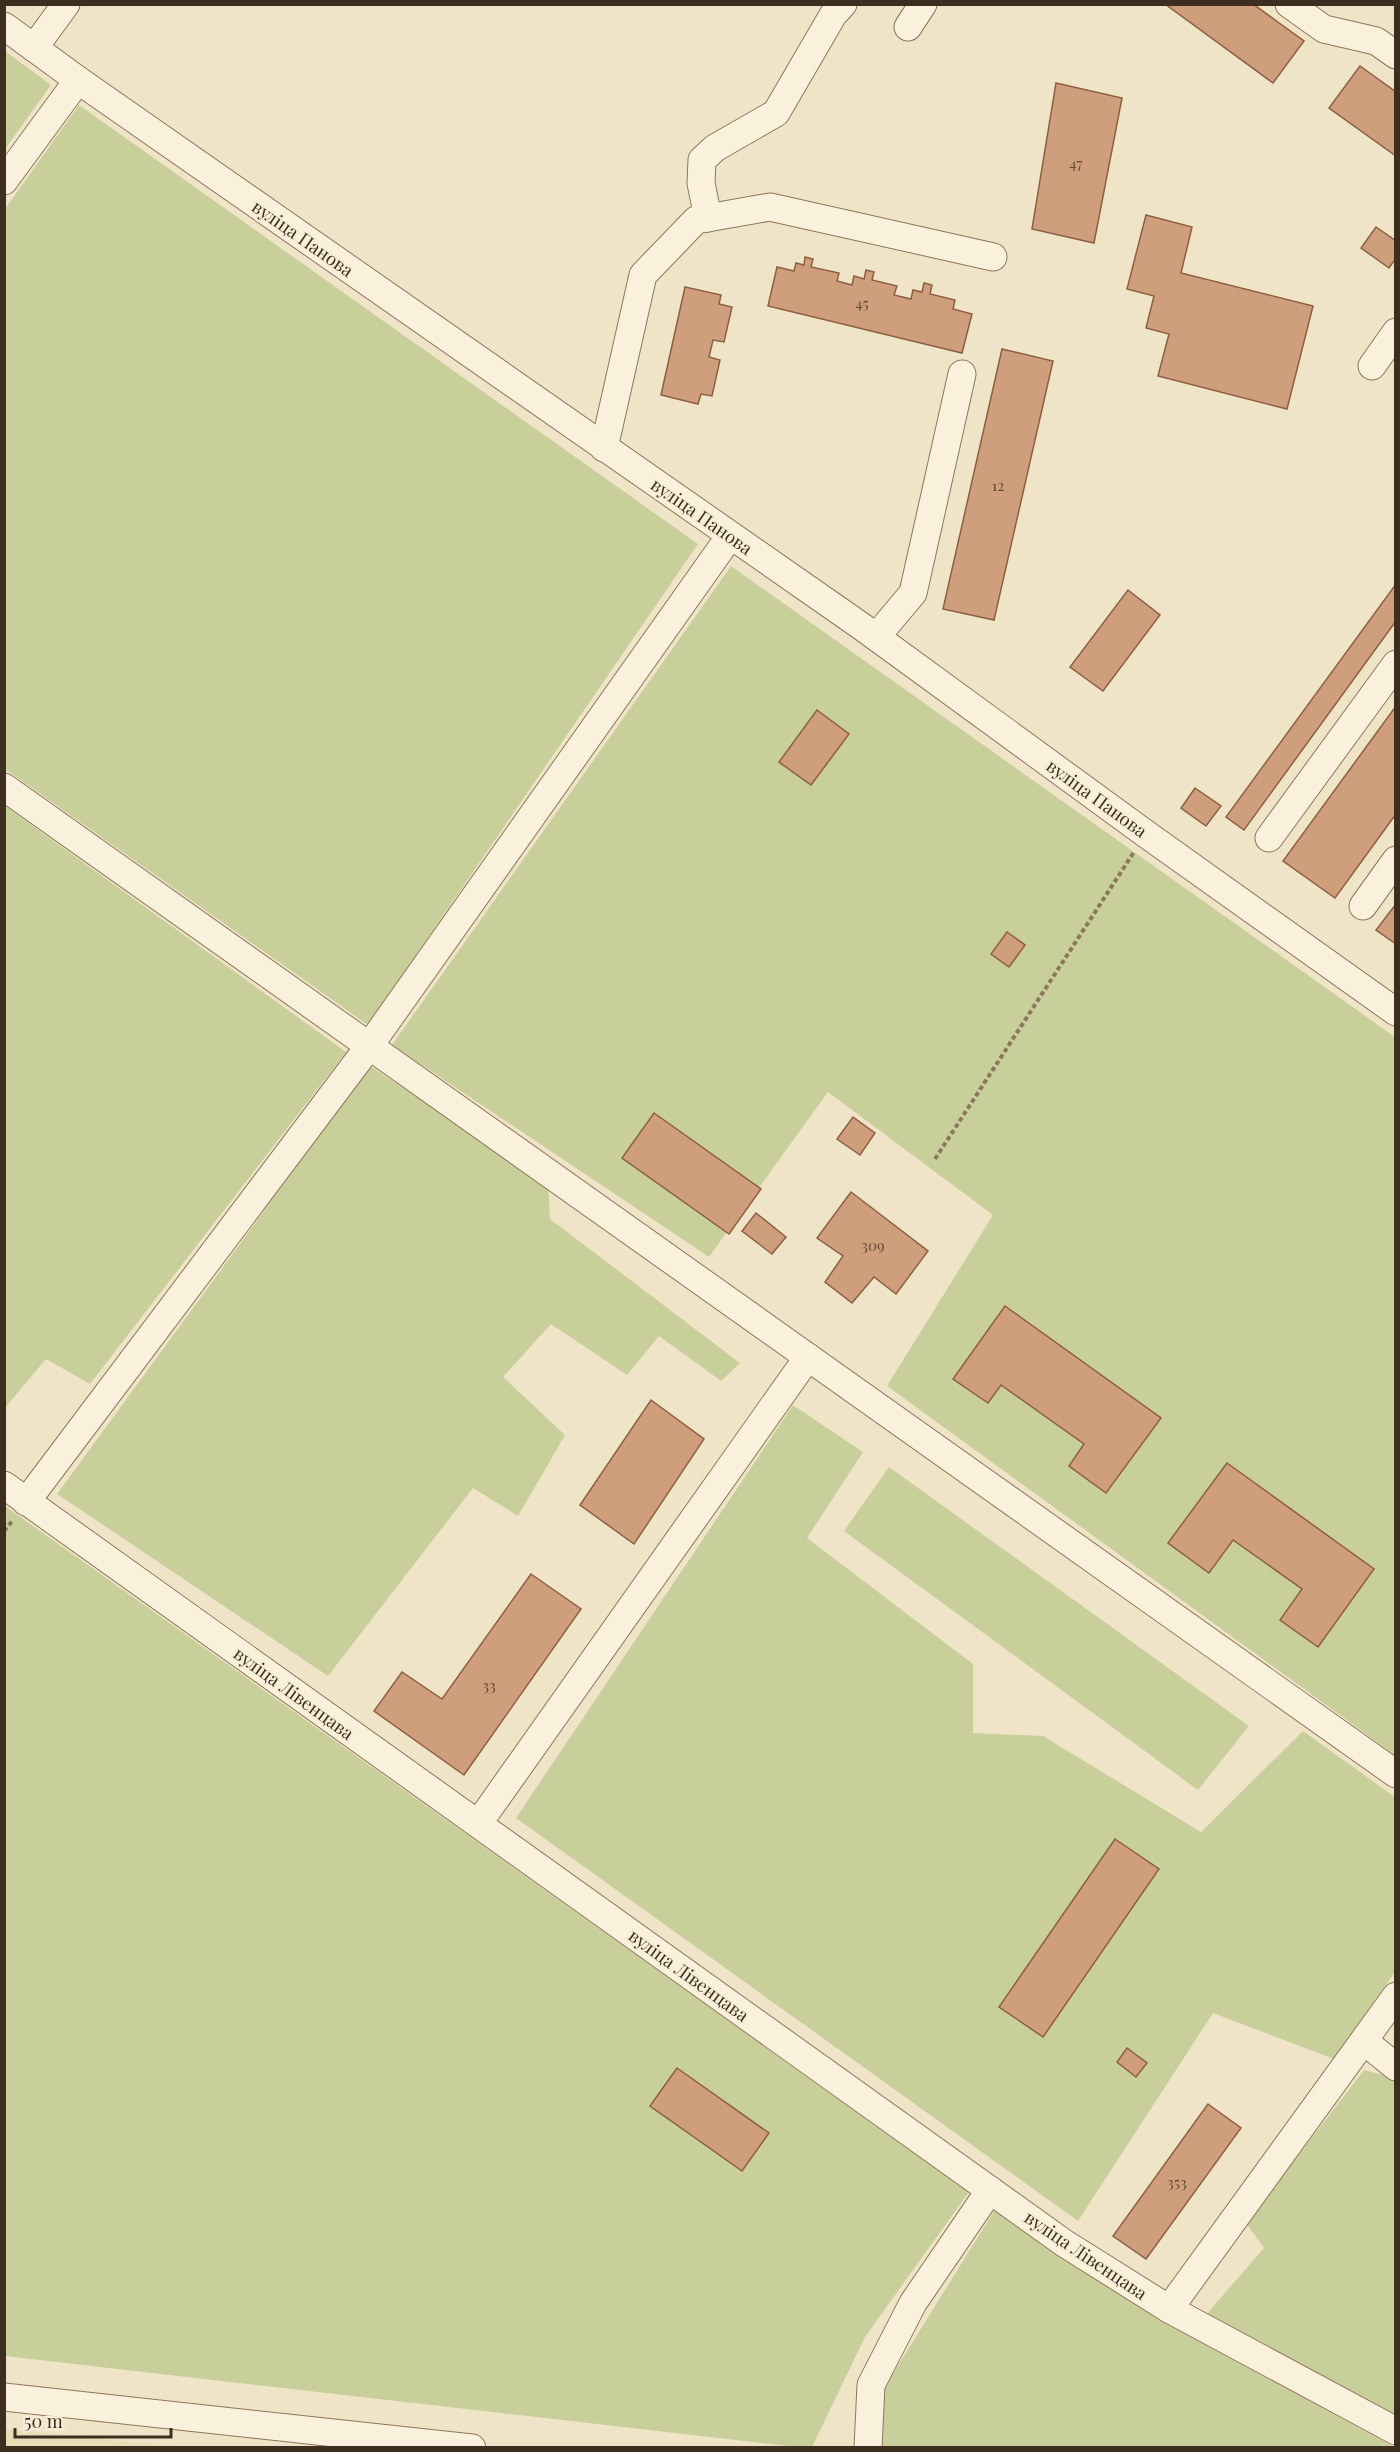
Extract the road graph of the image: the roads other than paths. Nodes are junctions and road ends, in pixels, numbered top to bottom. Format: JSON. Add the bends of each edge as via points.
{"nodes":[{"id":1,"x":66,"y":4,"type":"edge"},
{"id":2,"x":843,"y":4,"type":"edge"},
{"id":3,"x":922,"y":4,"type":"edge"},
{"id":4,"x":1289,"y":4,"type":"edge"},
{"id":5,"x":4,"y":26,"type":"edge"},
{"id":6,"x":908,"y":27,"type":"dead end"},
{"id":7,"x":34,"y":48,"type":"junction"},
{"id":8,"x":1395,"y":55,"type":"edge"},
{"id":9,"x":78,"y":80,"type":"junction"},
{"id":10,"x":4,"y":181,"type":"edge"},
{"id":11,"x":708,"y":218,"type":"junction"},
{"id":12,"x":993,"y":257,"type":"dead end"},
{"id":13,"x":1395,"y":332,"type":"edge"},
{"id":14,"x":1372,"y":366,"type":"dead end"},
{"id":15,"x":962,"y":374,"type":"dead end"},
{"id":16,"x":604,"y":448,"type":"junction"},
{"id":17,"x":730,"y":536,"type":"junction"},
{"id":18,"x":876,"y":637,"type":"junction"},
{"id":19,"x":1395,"y":664,"type":"edge"},
{"id":20,"x":4,"y":787,"type":"edge"},
{"id":21,"x":1269,"y":838,"type":"dead end"},
{"id":22,"x":1395,"y":860,"type":"edge"},
{"id":23,"x":1363,"y":906,"type":"dead end"},
{"id":24,"x":1395,"y":1012,"type":"edge"},
{"id":25,"x":370,"y":1045,"type":"junction"},
{"id":26,"x":808,"y":1357,"type":"junction"},
{"id":27,"x":4,"y":1485,"type":"edge"},
{"id":28,"x":26,"y":1502,"type":"junction"},
{"id":29,"x":1395,"y":1774,"type":"edge"},
{"id":30,"x":478,"y":1824,"type":"junction"},
{"id":31,"x":1395,"y":1996,"type":"edge"},
{"id":32,"x":1364,"y":2041,"type":"junction"},
{"id":33,"x":1395,"y":2067,"type":"edge"},
{"id":34,"x":990,"y":2190,"type":"junction"},
{"id":35,"x":1169,"y":2309,"type":"junction"},
{"id":36,"x":4,"y":2397,"type":"edge"},
{"id":37,"x":1395,"y":2431,"type":"edge"},
{"id":38,"x":472,"y":2448,"type":"edge"},
{"id":39,"x":868,"y":2448,"type":"edge"}],
"edges":[{"from":1,"to":7,"type":"street"},
{"from":2,"to":11,"type":"street","via":[[776,113],[702,160],[701,183]]},
{"from":3,"to":6,"type":"street"},
{"from":4,"to":8,"type":"street","via":[[1324,29],[1376,41]]},
{"from":5,"to":7,"type":"street","name":"вуліца Панова"},
{"from":7,"to":9,"type":"street","name":"вуліца Панова"},
{"from":9,"to":10,"type":"street"},
{"from":9,"to":16,"type":"street","name":"вуліца Панова"},
{"from":11,"to":12,"type":"street","via":[[770,207]]},
{"from":11,"to":16,"type":"street","via":[[696,220],[643,275]]},
{"from":13,"to":14,"type":"street"},
{"from":15,"to":18,"type":"street","via":[[913,593]]},
{"from":16,"to":17,"type":"street","name":"вуліца Панова"},
{"from":17,"to":18,"type":"street","name":"вуліца Панова"},
{"from":17,"to":25,"type":"street"},
{"from":18,"to":24,"type":"street","name":"вуліца Панова"},
{"from":19,"to":21,"type":"street"},
{"from":20,"to":25,"type":"street"},
{"from":22,"to":23,"type":"street"},
{"from":25,"to":26,"type":"street"},
{"from":25,"to":28,"type":"street"},
{"from":26,"to":29,"type":"street"},
{"from":26,"to":30,"type":"street"},
{"from":27,"to":28,"type":"street","name":"вуліца Лівенцава"},
{"from":28,"to":30,"type":"street","name":"вуліца Лівенцава"},
{"from":30,"to":34,"type":"street","name":"вуліца Лівенцава"},
{"from":31,"to":32,"type":"street"},
{"from":32,"to":33,"type":"street"},
{"from":32,"to":35,"type":"street"},
{"from":34,"to":35,"type":"street","name":"вуліца Лівенцава","via":[[1064,2243]]},
{"from":34,"to":39,"type":"street","via":[[913,2303],[870,2385]]},
{"from":35,"to":37,"type":"street","name":"вуліца Лівенцава"},
{"from":36,"to":38,"type":"street"}]}
